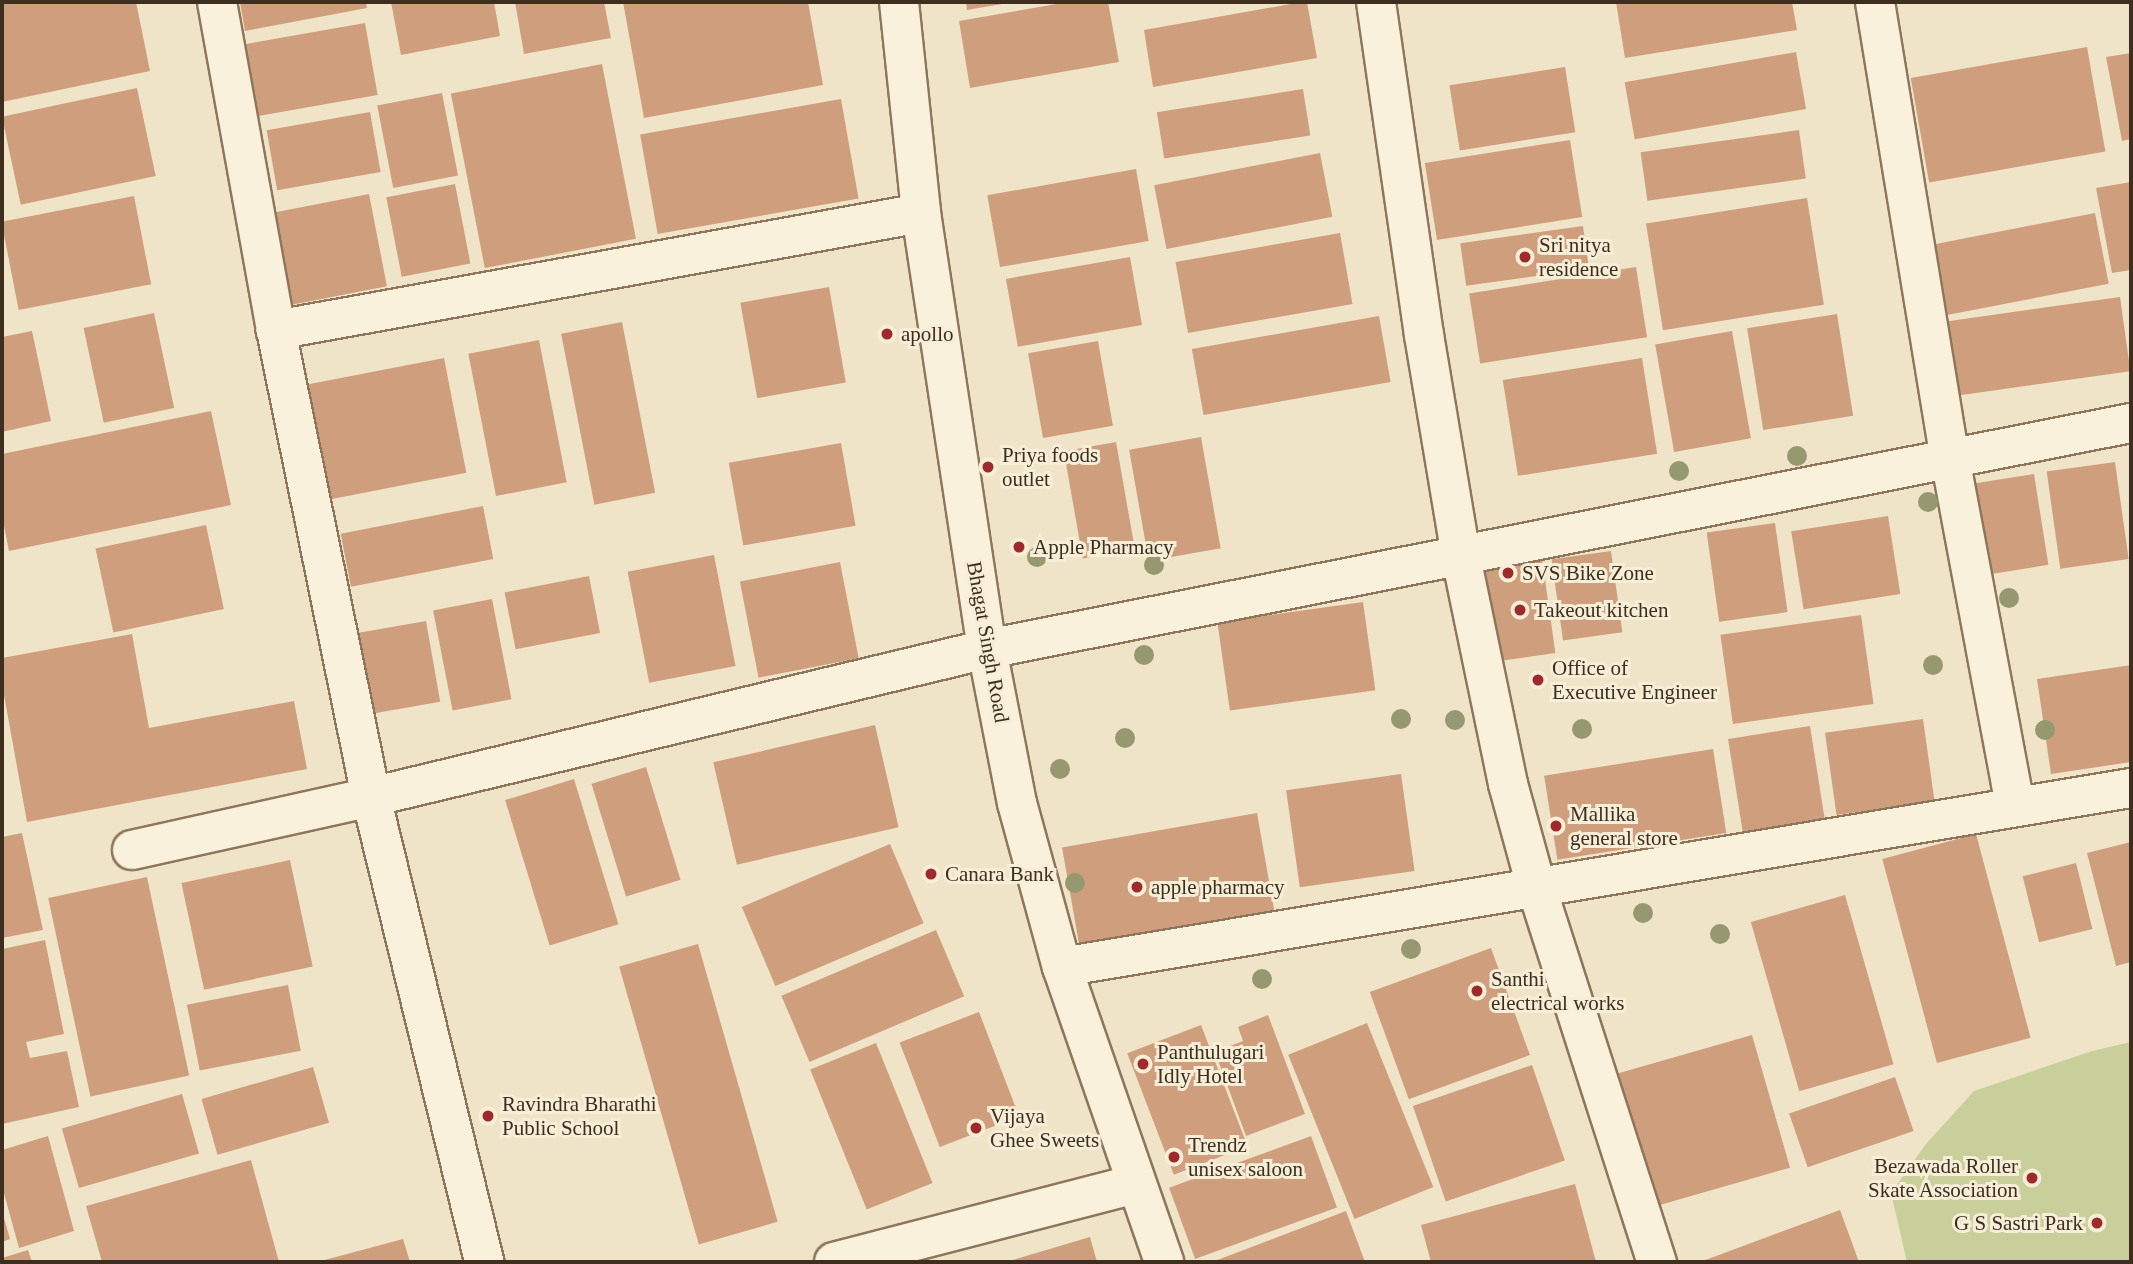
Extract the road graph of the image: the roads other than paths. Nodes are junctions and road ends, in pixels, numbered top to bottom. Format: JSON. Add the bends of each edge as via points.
{"nodes":[{"id":1,"x":217,"y":2,"type":"edge"},
{"id":2,"x":899,"y":2,"type":"edge"},
{"id":3,"x":1377,"y":2,"type":"edge"},
{"id":4,"x":1875,"y":2,"type":"edge"},
{"id":5,"x":921,"y":214,"type":"junction"},
{"id":6,"x":276,"y":330,"type":"junction"},
{"id":7,"x":2131,"y":423,"type":"edge"},
{"id":8,"x":1950,"y":458,"type":"junction"},
{"id":9,"x":1461,"y":557,"type":"junction"},
{"id":10,"x":987,"y":649,"type":"junction"},
{"id":11,"x":2131,"y":788,"type":"edge"},
{"id":12,"x":371,"y":797,"type":"junction"},
{"id":13,"x":2015,"y":806,"type":"junction"},
{"id":14,"x":132,"y":850,"type":"dead end"},
{"id":15,"x":1537,"y":889,"type":"junction"},
{"id":16,"x":1062,"y":967,"type":"junction"},
{"id":17,"x":1136,"y":1184,"type":"junction"},
{"id":18,"x":484,"y":1262,"type":"edge"},
{"id":19,"x":834,"y":1262,"type":"edge"},
{"id":20,"x":1164,"y":1262,"type":"edge"},
{"id":21,"x":1657,"y":1262,"type":"edge"}],
"edges":[{"from":1,"to":6,"type":"street"},
{"from":2,"to":5,"type":"street","name":"Bhagat Singh Road"},
{"from":3,"to":9,"type":"street"},
{"from":4,"to":8,"type":"street"},
{"from":5,"to":6,"type":"street"},
{"from":5,"to":10,"type":"street","name":"Bhagat Singh Road"},
{"from":6,"to":12,"type":"street"},
{"from":7,"to":8,"type":"street"},
{"from":8,"to":9,"type":"street"},
{"from":8,"to":13,"type":"street"},
{"from":9,"to":10,"type":"street"},
{"from":9,"to":15,"type":"street","via":[[1508,784]]},
{"from":10,"to":12,"type":"street"},
{"from":10,"to":16,"type":"street","name":"Bhagat Singh Road","via":[[1017,803]]},
{"from":11,"to":13,"type":"street"},
{"from":12,"to":14,"type":"street"},
{"from":12,"to":18,"type":"street"},
{"from":13,"to":15,"type":"street"},
{"from":15,"to":16,"type":"street"},
{"from":15,"to":21,"type":"street"},
{"from":16,"to":17,"type":"street","name":"Bhagat Singh Road"},
{"from":17,"to":19,"type":"street"},
{"from":17,"to":20,"type":"street","name":"Bhagat Singh Road"}]}
